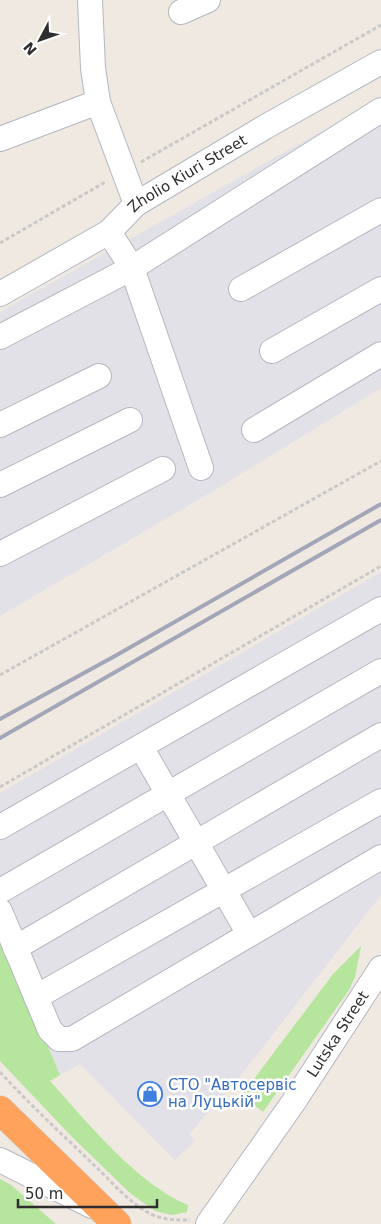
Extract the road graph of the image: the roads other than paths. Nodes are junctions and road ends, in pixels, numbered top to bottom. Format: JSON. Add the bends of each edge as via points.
{"nodes":[{"id":1,"x":90,"y":0,"type":"edge"},
{"id":2,"x":208,"y":0,"type":"edge"},
{"id":3,"x":181,"y":12,"type":"dead end"},
{"id":4,"x":381,"y":62,"type":"edge"},
{"id":5,"x":98,"y":102,"type":"junction"},
{"id":6,"x":381,"y":110,"type":"edge"},
{"id":7,"x":0,"y":139,"type":"edge"},
{"id":8,"x":136,"y":204,"type":"junction"},
{"id":9,"x":381,"y":210,"type":"edge"},
{"id":10,"x":109,"y":232,"type":"junction"},
{"id":11,"x":132,"y":268,"type":"junction"},
{"id":12,"x":241,"y":289,"type":"dead end"},
{"id":13,"x":381,"y":289,"type":"edge"},
{"id":14,"x":0,"y":294,"type":"edge"},
{"id":15,"x":0,"y":337,"type":"edge"},
{"id":16,"x":272,"y":351,"type":"dead end"},
{"id":17,"x":381,"y":354,"type":"edge"},
{"id":18,"x":99,"y":376,"type":"dead end"},
{"id":19,"x":130,"y":420,"type":"dead end"},
{"id":20,"x":0,"y":425,"type":"edge"},
{"id":21,"x":254,"y":430,"type":"dead end"},
{"id":22,"x":201,"y":468,"type":"dead end"},
{"id":23,"x":163,"y":469,"type":"dead end"},
{"id":24,"x":0,"y":485,"type":"edge"},
{"id":25,"x":0,"y":554,"type":"edge"},
{"id":26,"x":381,"y":609,"type":"edge"},
{"id":27,"x":381,"y":671,"type":"edge"},
{"id":28,"x":381,"y":735,"type":"edge"},
{"id":29,"x":141,"y":747,"type":"junction"},
{"id":30,"x":168,"y":794,"type":"junction"},
{"id":31,"x":381,"y":801,"type":"edge"},
{"id":32,"x":0,"y":827,"type":"edge"},
{"id":33,"x":197,"y":842,"type":"junction"},
{"id":34,"x":381,"y":857,"type":"edge"},
{"id":35,"x":224,"y":890,"type":"junction"},
{"id":36,"x":0,"y":891,"type":"edge"},
{"id":37,"x":0,"y":911,"type":"edge"},
{"id":38,"x":249,"y":934,"type":"junction"},
{"id":39,"x":15,"y":948,"type":"junction"},
{"id":40,"x":381,"y":968,"type":"edge"},
{"id":41,"x":36,"y":997,"type":"junction"},
{"id":42,"x":0,"y":1110,"type":"edge"},
{"id":43,"x":0,"y":1160,"type":"edge"},
{"id":44,"x":110,"y":1217,"type":"edge"},
{"id":45,"x":209,"y":1223,"type":"edge"}],
"edges":[{"from":1,"to":5,"type":"street"},
{"from":2,"to":3,"type":"street"},
{"from":4,"to":8,"type":"street","name":"Zholio Kiuri Street"},
{"from":5,"to":7,"type":"street"},
{"from":5,"to":8,"type":"street"},
{"from":6,"to":11,"type":"street"},
{"from":8,"to":10,"type":"street","name":"Zholio Kiuri Street"},
{"from":9,"to":12,"type":"street"},
{"from":10,"to":11,"type":"street"},
{"from":10,"to":14,"type":"street","name":"Zholio Kiuri Street"},
{"from":11,"to":15,"type":"street"},
{"from":11,"to":22,"type":"street"},
{"from":13,"to":16,"type":"street"},
{"from":17,"to":21,"type":"street"},
{"from":18,"to":20,"type":"street"},
{"from":19,"to":24,"type":"street"},
{"from":23,"to":25,"type":"street"},
{"from":26,"to":29,"type":"street"},
{"from":27,"to":30,"type":"street"},
{"from":28,"to":33,"type":"street"},
{"from":29,"to":30,"type":"street"},
{"from":29,"to":32,"type":"street"},
{"from":30,"to":33,"type":"street"},
{"from":30,"to":36,"type":"street"},
{"from":31,"to":35,"type":"street"},
{"from":33,"to":35,"type":"street"},
{"from":33,"to":39,"type":"street"},
{"from":34,"to":38,"type":"street"},
{"from":35,"to":38,"type":"street"},
{"from":35,"to":41,"type":"street"},
{"from":37,"to":39,"type":"street"},
{"from":38,"to":41,"type":"street","via":[[72,1038],[59,1039],[50,1030]]},
{"from":39,"to":41,"type":"street"},
{"from":40,"to":45,"type":"street","name":"Lutska Street","via":[[295,1100]]},
{"from":42,"to":44,"type":"highway"},
{"from":43,"to":44,"type":"street"}]}
